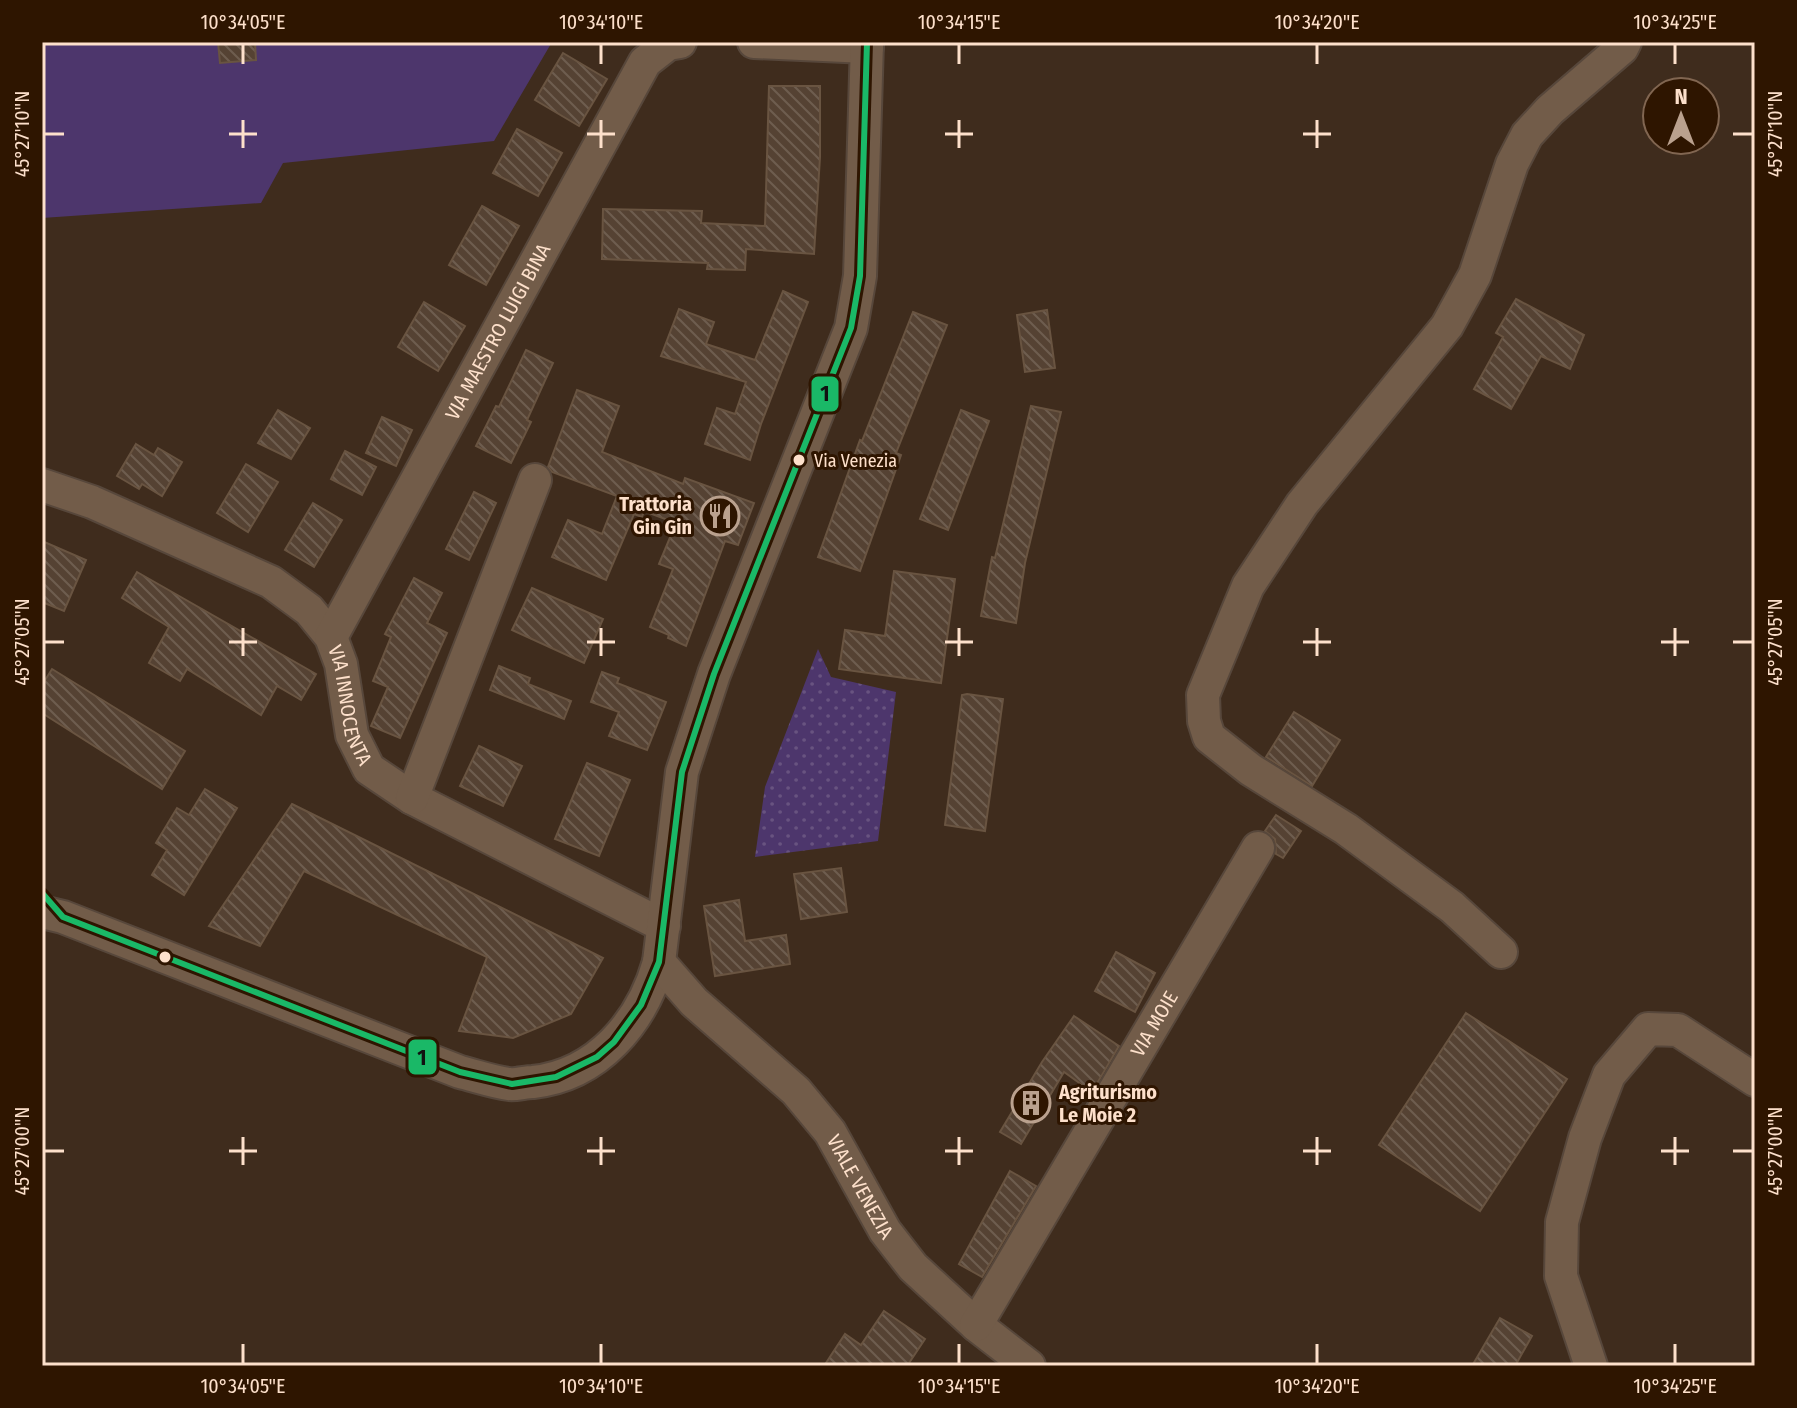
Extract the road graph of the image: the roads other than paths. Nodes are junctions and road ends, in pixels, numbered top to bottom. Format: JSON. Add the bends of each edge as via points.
{"nodes":[{"id":1,"x":680,"y":42,"type":"edge"},
{"id":2,"x":754,"y":42,"type":"edge"},
{"id":3,"x":1625,"y":42,"type":"edge"},
{"id":4,"x":867,"y":44,"type":"edge"},
{"id":5,"x":535,"y":480,"type":"dead end"},
{"id":6,"x":42,"y":485,"type":"edge"},
{"id":7,"x":331,"y":637,"type":"junction"},
{"id":8,"x":412,"y":798,"type":"junction"},
{"id":9,"x":1258,"y":848,"type":"dead end"},
{"id":10,"x":49,"y":907,"type":"edge"},
{"id":11,"x":664,"y":926,"type":"junction"},
{"id":12,"x":1501,"y":952,"type":"dead end"},
{"id":13,"x":656,"y":974,"type":"junction"},
{"id":14,"x":1755,"y":1080,"type":"edge"},
{"id":15,"x":976,"y":1325,"type":"junction"},
{"id":16,"x":1029,"y":1366,"type":"edge"},
{"id":17,"x":1591,"y":1366,"type":"edge"}],
"edges":[{"from":1,"to":7,"type":"street","name":"VIA MAESTRO LUIGI BINA","via":[[668,44],[645,62]]},
{"from":2,"to":4,"type":"street"},
{"from":3,"to":12,"type":"street","via":[[1527,135],[1475,275],[1447,326],[1302,504],[1248,586],[1203,695],[1209,737],[1452,907]]},
{"from":4,"to":11,"type":"street","via":[[860,276],[851,328],[714,674],[682,772]]},
{"from":5,"to":8,"type":"street"},
{"from":6,"to":7,"type":"street","name":"VIA INNOCENTA","via":[[271,582],[309,610]]},
{"from":7,"to":8,"type":"street","name":"VIA INNOCENTA","via":[[341,664],[352,735],[369,769]]},
{"from":8,"to":11,"type":"street","name":"VIA INNOCENTA"},
{"from":9,"to":15,"type":"street","name":"VIA MOIE"},
{"from":10,"to":13,"type":"street","via":[[460,1072],[510,1084],[575,1072],[611,1046],[635,1019]]},
{"from":11,"to":13,"type":"street"},
{"from":13,"to":15,"type":"street","name":"VIALE VENEZIA","via":[[796,1091],[830,1132],[885,1231],[913,1267]]},
{"from":14,"to":17,"type":"street","via":[[1678,1030],[1648,1029],[1609,1075],[1562,1222],[1561,1276]]},
{"from":15,"to":16,"type":"street","name":"VIALE VENEZIA"}]}
